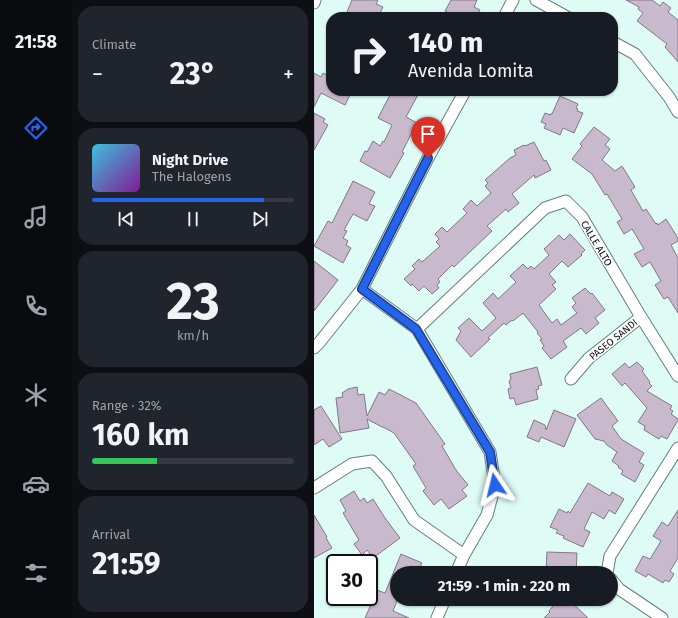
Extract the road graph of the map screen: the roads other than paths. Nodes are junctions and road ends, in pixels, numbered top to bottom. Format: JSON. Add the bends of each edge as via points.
{"nodes":[{"id":1,"x":513,"y":0,"type":"edge"},
{"id":2,"x":536,"y":0,"type":"edge"},
{"id":3,"x":507,"y":12,"type":"edge"},
{"id":4,"x":558,"y":12,"type":"edge"},
{"id":5,"x":618,"y":45,"type":"edge"},
{"id":6,"x":462,"y":96,"type":"edge"},
{"id":7,"x":678,"y":112,"type":"edge"},
{"id":8,"x":362,"y":289,"type":"junction"},
{"id":9,"x":641,"y":317,"type":"junction"},
{"id":10,"x":416,"y":329,"type":"junction"},
{"id":11,"x":314,"y":348,"type":"edge"},
{"id":12,"x":678,"y":376,"type":"edge"},
{"id":13,"x":571,"y":379,"type":"dead end"},
{"id":14,"x":678,"y":448,"type":"edge"},
{"id":15,"x":314,"y":488,"type":"edge"},
{"id":16,"x":464,"y":555,"type":"junction"},
{"id":17,"x":459,"y":566,"type":"edge"},
{"id":18,"x":608,"y":566,"type":"edge"},
{"id":19,"x":618,"y":588,"type":"edge"},
{"id":20,"x":442,"y":606,"type":"edge"},
{"id":21,"x":437,"y":618,"type":"edge"},
{"id":22,"x":662,"y":618,"type":"edge"}],
"edges":[{"from":1,"to":3,"type":"street"},
{"from":2,"to":4,"type":"street"},
{"from":5,"to":7,"type":"street","via":[[635,54]]},
{"from":6,"to":8,"type":"street"},
{"from":8,"to":10,"type":"street"},
{"from":8,"to":11,"type":"street"},
{"from":9,"to":10,"type":"street","name":"CALLE ALTO","via":[[582,217],[566,201],[545,208]]},
{"from":9,"to":12,"type":"street","name":"CALLE ALTO"},
{"from":9,"to":13,"type":"street","name":"PASEO SANDI","via":[[589,358]]},
{"from":10,"to":16,"type":"street","via":[[490,452],[495,485],[487,515]]},
{"from":14,"to":18,"type":"street","via":[[610,556]]},
{"from":15,"to":16,"type":"street","via":[[352,464],[372,461],[386,476],[414,520]]},
{"from":16,"to":17,"type":"street"},
{"from":19,"to":22,"type":"street"},
{"from":20,"to":21,"type":"street"}]}
